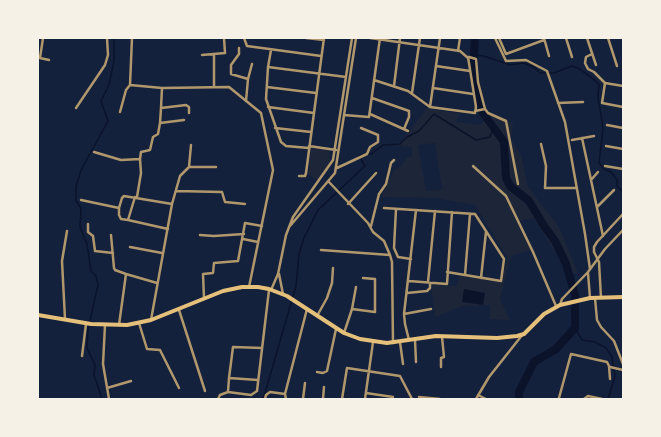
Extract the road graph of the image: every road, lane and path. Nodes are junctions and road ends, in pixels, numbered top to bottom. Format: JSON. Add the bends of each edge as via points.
{"nodes":[{"id":1,"x":43,"y":38,"type":"edge"},
{"id":2,"x":107,"y":38,"type":"edge"},
{"id":3,"x":132,"y":38,"type":"edge"},
{"id":4,"x":224,"y":38,"type":"edge"},
{"id":5,"x":244,"y":38,"type":"edge"},
{"id":6,"x":306,"y":38,"type":"edge"},
{"id":7,"x":352,"y":38,"type":"edge"},
{"id":8,"x":356,"y":38,"type":"edge"},
{"id":9,"x":370,"y":38,"type":"edge"},
{"id":10,"x":400,"y":38,"type":"edge"},
{"id":11,"x":420,"y":38,"type":"edge"},
{"id":12,"x":440,"y":38,"type":"edge"},
{"id":13,"x":460,"y":38,"type":"edge"},
{"id":14,"x":495,"y":38,"type":"edge"},
{"id":15,"x":499,"y":38,"type":"edge"},
{"id":16,"x":566,"y":38,"type":"edge"},
{"id":17,"x":587,"y":38,"type":"edge"},
{"id":18,"x":608,"y":38,"type":"edge"},
{"id":19,"x":324,"y":39,"type":"edge"},
{"id":20,"x":380,"y":39,"type":"edge"},
{"id":21,"x":544,"y":39,"type":"edge"},
{"id":22,"x":400,"y":42,"type":"junction"},
{"id":23,"x":419,"y":45,"type":"junction"},
{"id":24,"x":239,"y":48,"type":"dead end"},
{"id":25,"x":439,"y":48,"type":"junction"},
{"id":26,"x":271,"y":50,"type":"junction"},
{"id":27,"x":458,"y":51,"type":"junction"},
{"id":28,"x":592,"y":54,"type":"junction"},
{"id":29,"x":202,"y":55,"type":"dead end"},
{"id":30,"x":214,"y":55,"type":"junction"},
{"id":31,"x":321,"y":56,"type":"junction"},
{"id":32,"x":549,"y":56,"type":"dead end"},
{"id":33,"x":572,"y":57,"type":"dead end"},
{"id":34,"x":469,"y":58,"type":"junction"},
{"id":35,"x":49,"y":60,"type":"dead end"},
{"id":36,"x":252,"y":64,"type":"dead end"},
{"id":37,"x":596,"y":65,"type":"dead end"},
{"id":38,"x":436,"y":66,"type":"junction"},
{"id":39,"x":617,"y":66,"type":"dead end"},
{"id":40,"x":268,"y":67,"type":"junction"},
{"id":41,"x":470,"y":71,"type":"junction"},
{"id":42,"x":347,"y":72,"type":"junction"},
{"id":43,"x":350,"y":72,"type":"junction"},
{"id":44,"x":319,"y":73,"type":"junction"},
{"id":45,"x":346,"y":77,"type":"junction"},
{"id":46,"x":248,"y":79,"type":"junction"},
{"id":47,"x":374,"y":80,"type":"junction"},
{"id":48,"x":605,"y":83,"type":"junction"},
{"id":49,"x":130,"y":85,"type":"junction"},
{"id":50,"x":394,"y":86,"type":"junction"},
{"id":51,"x":623,"y":86,"type":"edge"},
{"id":52,"x":214,"y":87,"type":"junction"},
{"id":53,"x":267,"y":87,"type":"junction"},
{"id":54,"x":162,"y":88,"type":"junction"},
{"id":55,"x":433,"y":88,"type":"junction"},
{"id":56,"x":316,"y":93,"type":"junction"},
{"id":57,"x":412,"y":93,"type":"junction"},
{"id":58,"x":473,"y":94,"type":"junction"},
{"id":59,"x":372,"y":98,"type":"junction"},
{"id":60,"x":246,"y":101,"type":"junction"},
{"id":61,"x":583,"y":102,"type":"dead end"},
{"id":62,"x":558,"y":103,"type":"junction"},
{"id":63,"x":268,"y":107,"type":"junction"},
{"id":64,"x":430,"y":107,"type":"junction"},
{"id":65,"x":623,"y":107,"type":"edge"},
{"id":66,"x":76,"y":108,"type":"dead end"},
{"id":67,"x":161,"y":108,"type":"junction"},
{"id":68,"x":485,"y":109,"type":"junction"},
{"id":69,"x":120,"y":112,"type":"dead end"},
{"id":70,"x":477,"y":112,"type":"junction"},
{"id":71,"x":189,"y":113,"type":"dead end"},
{"id":72,"x":314,"y":113,"type":"junction"},
{"id":73,"x":370,"y":114,"type":"junction"},
{"id":74,"x":344,"y":115,"type":"junction"},
{"id":75,"x":184,"y":120,"type":"dead end"},
{"id":76,"x":160,"y":123,"type":"junction"},
{"id":77,"x":607,"y":125,"type":"dead end"},
{"id":78,"x":275,"y":128,"type":"junction"},
{"id":79,"x":361,"y":128,"type":"dead end"},
{"id":80,"x":623,"y":128,"type":"edge"},
{"id":81,"x":404,"y":129,"type":"junction"},
{"id":82,"x":408,"y":131,"type":"dead end"},
{"id":83,"x":311,"y":132,"type":"junction"},
{"id":84,"x":594,"y":136,"type":"dead end"},
{"id":85,"x":582,"y":138,"type":"junction"},
{"id":86,"x":572,"y":140,"type":"dead end"},
{"id":87,"x":541,"y":144,"type":"dead end"},
{"id":88,"x":191,"y":145,"type":"dead end"},
{"id":89,"x":606,"y":146,"type":"dead end"},
{"id":90,"x":309,"y":147,"type":"junction"},
{"id":91,"x":623,"y":149,"type":"edge"},
{"id":92,"x":336,"y":150,"type":"junction"},
{"id":93,"x":94,"y":152,"type":"dead end"},
{"id":94,"x":140,"y":159,"type":"junction"},
{"id":95,"x":394,"y":160,"type":"dead end"},
{"id":96,"x":216,"y":166,"type":"dead end"},
{"id":97,"x":473,"y":166,"type":"dead end"},
{"id":98,"x":605,"y":166,"type":"dead end"},
{"id":99,"x":189,"y":167,"type":"junction"},
{"id":100,"x":337,"y":168,"type":"junction"},
{"id":101,"x":623,"y":169,"type":"edge"},
{"id":102,"x":598,"y":172,"type":"dead end"},
{"id":103,"x":376,"y":173,"type":"dead end"},
{"id":104,"x":299,"y":176,"type":"dead end"},
{"id":105,"x":591,"y":180,"type":"junction"},
{"id":106,"x":328,"y":182,"type":"junction"},
{"id":107,"x":518,"y":184,"type":"dead end"},
{"id":108,"x":577,"y":188,"type":"junction"},
{"id":109,"x":614,"y":190,"type":"dead end"},
{"id":110,"x":176,"y":191,"type":"junction"},
{"id":111,"x":136,"y":197,"type":"junction"},
{"id":112,"x":81,"y":200,"type":"dead end"},
{"id":113,"x":172,"y":204,"type":"junction"},
{"id":114,"x":245,"y":204,"type":"dead end"},
{"id":115,"x":348,"y":204,"type":"junction"},
{"id":116,"x":597,"y":207,"type":"junction"},
{"id":117,"x":119,"y":208,"type":"junction"},
{"id":118,"x":384,"y":208,"type":"dead end"},
{"id":119,"x":396,"y":209,"type":"junction"},
{"id":120,"x":416,"y":210,"type":"junction"},
{"id":121,"x":435,"y":211,"type":"junction"},
{"id":122,"x":452,"y":212,"type":"junction"},
{"id":123,"x":470,"y":214,"type":"junction"},
{"id":124,"x":623,"y":214,"type":"edge"},
{"id":125,"x":128,"y":220,"type":"junction"},
{"id":126,"x":88,"y":224,"type":"dead end"},
{"id":127,"x":262,"y":226,"type":"junction"},
{"id":128,"x":289,"y":226,"type":"junction"},
{"id":129,"x":370,"y":227,"type":"junction"},
{"id":130,"x":168,"y":228,"type":"junction"},
{"id":131,"x":623,"y":230,"type":"edge"},
{"id":132,"x":67,"y":231,"type":"dead end"},
{"id":133,"x":486,"y":231,"type":"junction"},
{"id":134,"x":244,"y":234,"type":"junction"},
{"id":135,"x":111,"y":235,"type":"dead end"},
{"id":136,"x":200,"y":235,"type":"dead end"},
{"id":137,"x":603,"y":236,"type":"junction"},
{"id":138,"x":243,"y":239,"type":"junction"},
{"id":139,"x":258,"y":242,"type":"junction"},
{"id":140,"x":130,"y":247,"type":"dead end"},
{"id":141,"x":321,"y":250,"type":"dead end"},
{"id":142,"x":113,"y":253,"type":"junction"},
{"id":143,"x":162,"y":253,"type":"junction"},
{"id":144,"x":390,"y":255,"type":"junction"},
{"id":145,"x":411,"y":259,"type":"junction"},
{"id":146,"x":334,"y":268,"type":"dead end"},
{"id":147,"x":589,"y":271,"type":"junction"},
{"id":148,"x":448,"y":272,"type":"junction"},
{"id":149,"x":126,"y":274,"type":"junction"},
{"id":150,"x":278,"y":274,"type":"junction"},
{"id":151,"x":465,"y":275,"type":"junction"},
{"id":152,"x":363,"y":278,"type":"dead end"},
{"id":153,"x":481,"y":278,"type":"junction"},
{"id":154,"x":409,"y":281,"type":"junction"},
{"id":155,"x":157,"y":283,"type":"junction"},
{"id":156,"x":429,"y":283,"type":"junction"},
{"id":157,"x":249,"y":287,"type":"junction"},
{"id":158,"x":356,"y":287,"type":"dead end"},
{"id":159,"x":270,"y":290,"type":"junction"},
{"id":160,"x":407,"y":293,"type":"junction"},
{"id":161,"x":285,"y":295,"type":"junction"},
{"id":162,"x":623,"y":297,"type":"edge"},
{"id":163,"x":204,"y":298,"type":"junction"},
{"id":164,"x":593,"y":298,"type":"junction"},
{"id":165,"x":601,"y":298,"type":"junction"},
{"id":166,"x":558,"y":306,"type":"junction"},
{"id":167,"x":307,"y":309,"type":"junction"},
{"id":168,"x":352,"y":309,"type":"junction"},
{"id":169,"x":432,"y":309,"type":"dead end"},
{"id":170,"x":178,"y":310,"type":"junction"},
{"id":171,"x":404,"y":314,"type":"junction"},
{"id":172,"x":38,"y":315,"type":"edge"},
{"id":173,"x":317,"y":316,"type":"junction"},
{"id":174,"x":65,"y":319,"type":"junction"},
{"id":175,"x":151,"y":320,"type":"junction"},
{"id":176,"x":139,"y":323,"type":"junction"},
{"id":177,"x":89,"y":324,"type":"junction"},
{"id":178,"x":105,"y":326,"type":"junction"},
{"id":179,"x":118,"y":326,"type":"junction"},
{"id":180,"x":336,"y":329,"type":"junction"},
{"id":181,"x":344,"y":333,"type":"junction"},
{"id":182,"x":524,"y":334,"type":"junction"},
{"id":183,"x":442,"y":336,"type":"junction"},
{"id":184,"x":415,"y":340,"type":"junction"},
{"id":185,"x":409,"y":341,"type":"junction"},
{"id":186,"x":373,"y":342,"type":"junction"},
{"id":187,"x":400,"y":342,"type":"junction"},
{"id":188,"x":393,"y":343,"type":"junction"},
{"id":189,"x":262,"y":348,"type":"junction"},
{"id":190,"x":82,"y":356,"type":"dead end"},
{"id":191,"x":416,"y":362,"type":"dead end"},
{"id":192,"x":403,"y":364,"type":"dead end"},
{"id":193,"x":623,"y":364,"type":"edge"},
{"id":194,"x":441,"y":367,"type":"dead end"},
{"id":195,"x":610,"y":368,"type":"junction"},
{"id":196,"x":623,"y":370,"type":"edge"},
{"id":197,"x":317,"y":372,"type":"dead end"},
{"id":198,"x":369,"y":372,"type":"junction"},
{"id":199,"x":229,"y":378,"type":"junction"},
{"id":200,"x":610,"y":379,"type":"dead end"},
{"id":201,"x":258,"y":380,"type":"junction"},
{"id":202,"x":131,"y":381,"type":"dead end"},
{"id":203,"x":305,"y":383,"type":"dead end"},
{"id":204,"x":107,"y":388,"type":"junction"},
{"id":205,"x":180,"y":388,"type":"dead end"},
{"id":206,"x":324,"y":388,"type":"dead end"},
{"id":207,"x":205,"y":391,"type":"dead end"},
{"id":208,"x":228,"y":392,"type":"junction"},
{"id":209,"x":366,"y":393,"type":"junction"},
{"id":210,"x":285,"y":394,"type":"junction"},
{"id":211,"x":478,"y":395,"type":"junction"},
{"id":212,"x":393,"y":397,"type":"dead end"},
{"id":213,"x":418,"y":397,"type":"dead end"},
{"id":214,"x":559,"y":398,"type":"edge"},
{"id":215,"x":109,"y":399,"type":"edge"},
{"id":216,"x":218,"y":399,"type":"edge"},
{"id":217,"x":265,"y":399,"type":"edge"},
{"id":218,"x":286,"y":399,"type":"edge"},
{"id":219,"x":303,"y":399,"type":"edge"},
{"id":220,"x":322,"y":399,"type":"edge"},
{"id":221,"x":342,"y":399,"type":"edge"},
{"id":222,"x":365,"y":399,"type":"edge"},
{"id":223,"x":412,"y":399,"type":"edge"},
{"id":224,"x":440,"y":399,"type":"edge"},
{"id":225,"x":476,"y":399,"type":"edge"},
{"id":226,"x":486,"y":399,"type":"edge"},
{"id":227,"x":584,"y":399,"type":"edge"},
{"id":228,"x":602,"y":399,"type":"edge"}],
"edges":[{"from":1,"to":35,"type":"street","via":[[40,58]]},
{"from":2,"to":66,"type":"street","via":[[108,55],[105,65]]},
{"from":3,"to":49,"type":"street"},
{"from":4,"to":30,"type":"street","via":[[225,52]]},
{"from":5,"to":26,"type":"street","via":[[247,46]]},
{"from":6,"to":19,"type":"street"},
{"from":7,"to":42,"type":"street"},
{"from":8,"to":43,"type":"street"},
{"from":9,"to":20,"type":"street"},
{"from":10,"to":22,"type":"street"},
{"from":11,"to":23,"type":"street"},
{"from":12,"to":25,"type":"street"},
{"from":13,"to":27,"type":"street"},
{"from":14,"to":62,"type":"street","via":[[506,61],[522,60],[547,71]]},
{"from":15,"to":21,"type":"street","via":[[506,54]]},
{"from":16,"to":33,"type":"street"},
{"from":17,"to":28,"type":"street"},
{"from":18,"to":39,"type":"street"},
{"from":19,"to":31,"type":"street"},
{"from":20,"to":22,"type":"street"},
{"from":20,"to":47,"type":"street"},
{"from":21,"to":32,"type":"street"},
{"from":22,"to":23,"type":"street"},
{"from":22,"to":50,"type":"street"},
{"from":23,"to":25,"type":"street"},
{"from":23,"to":57,"type":"street"},
{"from":24,"to":46,"type":"street","via":[[239,54],[231,66],[231,74]]},
{"from":25,"to":27,"type":"street"},
{"from":25,"to":38,"type":"street"},
{"from":26,"to":31,"type":"street"},
{"from":26,"to":40,"type":"street"},
{"from":27,"to":34,"type":"street"},
{"from":28,"to":37,"type":"street"},
{"from":28,"to":48,"type":"street","via":[[586,57],[585,63],[588,69]]},
{"from":29,"to":30,"type":"street"},
{"from":30,"to":52,"type":"street"},
{"from":31,"to":44,"type":"street"},
{"from":34,"to":41,"type":"street"},
{"from":34,"to":68,"type":"street","via":[[475,58]]},
{"from":36,"to":46,"type":"street"},
{"from":38,"to":41,"type":"street"},
{"from":38,"to":55,"type":"street"},
{"from":40,"to":44,"type":"street"},
{"from":40,"to":53,"type":"street"},
{"from":41,"to":58,"type":"street"},
{"from":42,"to":43,"type":"street"},
{"from":42,"to":45,"type":"street"},
{"from":43,"to":74,"type":"street"},
{"from":44,"to":45,"type":"street"},
{"from":44,"to":56,"type":"street"},
{"from":45,"to":92,"type":"street"},
{"from":46,"to":60,"type":"street"},
{"from":47,"to":50,"type":"street"},
{"from":47,"to":59,"type":"street"},
{"from":48,"to":51,"type":"street"},
{"from":48,"to":65,"type":"street","via":[[602,103]]},
{"from":49,"to":54,"type":"street"},
{"from":49,"to":69,"type":"street","via":[[126,90]]},
{"from":50,"to":57,"type":"street"},
{"from":52,"to":54,"type":"street"},
{"from":52,"to":60,"type":"street","via":[[229,87]]},
{"from":53,"to":56,"type":"street"},
{"from":53,"to":63,"type":"street"},
{"from":54,"to":67,"type":"street"},
{"from":55,"to":58,"type":"street"},
{"from":55,"to":64,"type":"street"},
{"from":56,"to":72,"type":"street"},
{"from":57,"to":64,"type":"street"},
{"from":58,"to":70,"type":"street"},
{"from":59,"to":73,"type":"street"},
{"from":59,"to":81,"type":"street","via":[[409,111]]},
{"from":60,"to":127,"type":"street","via":[[258,110],[263,118],[272,166]]},
{"from":61,"to":62,"type":"street"},
{"from":62,"to":108,"type":"street"},
{"from":63,"to":72,"type":"street"},
{"from":63,"to":78,"type":"street"},
{"from":64,"to":70,"type":"street"},
{"from":67,"to":71,"type":"street","via":[[186,105],[189,107]]},
{"from":67,"to":76,"type":"street"},
{"from":68,"to":70,"type":"street"},
{"from":68,"to":107,"type":"street","via":[[507,122]]},
{"from":72,"to":83,"type":"street"},
{"from":73,"to":74,"type":"street","via":[[369,118]]},
{"from":73,"to":81,"type":"street"},
{"from":74,"to":100,"type":"street"},
{"from":75,"to":76,"type":"street"},
{"from":76,"to":94,"type":"street","via":[[150,150],[141,152]]},
{"from":77,"to":80,"type":"street"},
{"from":78,"to":83,"type":"street"},
{"from":78,"to":90,"type":"street","via":[[284,145]]},
{"from":79,"to":100,"type":"street","via":[[378,135],[378,140],[367,154]]},
{"from":81,"to":82,"type":"street"},
{"from":83,"to":90,"type":"street"},
{"from":84,"to":85,"type":"street"},
{"from":85,"to":86,"type":"street"},
{"from":85,"to":105,"type":"street"},
{"from":87,"to":108,"type":"street","via":[[546,166],[545,188]]},
{"from":88,"to":99,"type":"street"},
{"from":89,"to":91,"type":"street"},
{"from":90,"to":92,"type":"street"},
{"from":90,"to":104,"type":"street","via":[[306,174]]},
{"from":92,"to":128,"type":"street","via":[[330,166]]},
{"from":93,"to":94,"type":"street","via":[[121,160]]},
{"from":94,"to":111,"type":"street","via":[[141,173]]},
{"from":95,"to":129,"type":"street","via":[[386,184],[379,194]]},
{"from":96,"to":99,"type":"street"},
{"from":97,"to":166,"type":"street","via":[[506,196]]},
{"from":98,"to":101,"type":"street"},
{"from":99,"to":110,"type":"street","via":[[180,176]]},
{"from":100,"to":106,"type":"street"},
{"from":102,"to":105,"type":"street"},
{"from":103,"to":115,"type":"street"},
{"from":105,"to":116,"type":"street"},
{"from":106,"to":115,"type":"street"},
{"from":106,"to":128,"type":"street"},
{"from":108,"to":147,"type":"street"},
{"from":109,"to":116,"type":"street"},
{"from":110,"to":113,"type":"street"},
{"from":110,"to":114,"type":"street","via":[[222,192],[225,202]]},
{"from":111,"to":113,"type":"street"},
{"from":111,"to":117,"type":"street","via":[[122,197]]},
{"from":111,"to":125,"type":"street"},
{"from":112,"to":117,"type":"street"},
{"from":113,"to":130,"type":"street"},
{"from":115,"to":129,"type":"street"},
{"from":116,"to":137,"type":"street"},
{"from":117,"to":125,"type":"street","via":[[121,219]]},
{"from":118,"to":119,"type":"street"},
{"from":119,"to":120,"type":"street"},
{"from":119,"to":145,"type":"street","via":[[394,248],[398,258]]},
{"from":120,"to":121,"type":"street"},
{"from":120,"to":145,"type":"street"},
{"from":121,"to":122,"type":"street"},
{"from":121,"to":156,"type":"street"},
{"from":122,"to":123,"type":"street"},
{"from":122,"to":148,"type":"street"},
{"from":123,"to":133,"type":"street","via":[[475,214]]},
{"from":123,"to":151,"type":"street"},
{"from":124,"to":137,"type":"street"},
{"from":125,"to":130,"type":"street"},
{"from":126,"to":142,"type":"street","via":[[88,232],[93,236],[95,251]]},
{"from":127,"to":134,"type":"street","via":[[246,223]]},
{"from":127,"to":139,"type":"street"},
{"from":128,"to":150,"type":"street"},
{"from":129,"to":144,"type":"street","via":[[384,241]]},
{"from":130,"to":143,"type":"street"},
{"from":131,"to":147,"type":"street"},
{"from":132,"to":174,"type":"street","via":[[62,261]]},
{"from":133,"to":153,"type":"street"},
{"from":133,"to":153,"type":"street","via":[[504,259],[501,281]]},
{"from":134,"to":136,"type":"street"},
{"from":134,"to":138,"type":"street"},
{"from":135,"to":142,"type":"street"},
{"from":137,"to":165,"type":"street","via":[[597,242],[594,252],[599,262]]},
{"from":138,"to":139,"type":"street"},
{"from":138,"to":163,"type":"street","via":[[238,261],[214,263],[213,273],[203,274]]},
{"from":139,"to":157,"type":"street"},
{"from":140,"to":143,"type":"street"},
{"from":141,"to":144,"type":"street"},
{"from":142,"to":149,"type":"street","via":[[115,270]]},
{"from":143,"to":155,"type":"street"},
{"from":144,"to":188,"type":"street"},
{"from":145,"to":154,"type":"street"},
{"from":146,"to":173,"type":"street","via":[[328,298]]},
{"from":147,"to":164,"type":"street"},
{"from":147,"to":166,"type":"street"},
{"from":148,"to":151,"type":"street"},
{"from":148,"to":156,"type":"street","via":[[447,284]]},
{"from":149,"to":155,"type":"street"},
{"from":149,"to":179,"type":"street"},
{"from":150,"to":159,"type":"street"},
{"from":150,"to":161,"type":"street"},
{"from":151,"to":153,"type":"street"},
{"from":152,"to":168,"type":"street","via":[[375,279],[375,312]]},
{"from":154,"to":156,"type":"street"},
{"from":154,"to":160,"type":"street"},
{"from":155,"to":175,"type":"street"},
{"from":156,"to":160,"type":"street","via":[[430,288],[426,291]]},
{"from":157,"to":159,"type":"main road"},
{"from":157,"to":163,"type":"main road","via":[[223,291]]},
{"from":158,"to":168,"type":"street"},
{"from":159,"to":161,"type":"main road"},
{"from":159,"to":189,"type":"street"},
{"from":160,"to":171,"type":"street"},
{"from":161,"to":167,"type":"main road"},
{"from":162,"to":165,"type":"main road"},
{"from":163,"to":170,"type":"main road"},
{"from":164,"to":165,"type":"main road"},
{"from":164,"to":166,"type":"main road"},
{"from":164,"to":193,"type":"street","via":[[597,320],[614,341]]},
{"from":166,"to":182,"type":"main road","via":[[544,314]]},
{"from":167,"to":173,"type":"main road"},
{"from":167,"to":210,"type":"street"},
{"from":168,"to":181,"type":"street"},
{"from":169,"to":171,"type":"street"},
{"from":170,"to":175,"type":"main road"},
{"from":170,"to":207,"type":"street"},
{"from":171,"to":185,"type":"street"},
{"from":172,"to":174,"type":"main road"},
{"from":173,"to":180,"type":"main road"},
{"from":174,"to":177,"type":"main road"},
{"from":175,"to":176,"type":"main road"},
{"from":176,"to":179,"type":"main road"},
{"from":176,"to":205,"type":"street","via":[[147,349],[160,350]]},
{"from":177,"to":178,"type":"main road"},
{"from":177,"to":190,"type":"street"},
{"from":178,"to":179,"type":"main road"},
{"from":178,"to":204,"type":"street","via":[[103,364]]},
{"from":180,"to":181,"type":"main road"},
{"from":180,"to":197,"type":"street","via":[[327,371]]},
{"from":181,"to":186,"type":"main road"},
{"from":182,"to":183,"type":"main road","via":[[497,338]]},
{"from":182,"to":211,"type":"street","via":[[489,377]]},
{"from":183,"to":184,"type":"main road"},
{"from":183,"to":194,"type":"street","via":[[444,357],[441,358]]},
{"from":184,"to":185,"type":"main road"},
{"from":184,"to":191,"type":"street"},
{"from":185,"to":187,"type":"main road"},
{"from":186,"to":188,"type":"main road"},
{"from":186,"to":198,"type":"street"},
{"from":187,"to":188,"type":"main road"},
{"from":187,"to":192,"type":"street"},
{"from":189,"to":199,"type":"street","via":[[233,347]]},
{"from":189,"to":201,"type":"street"},
{"from":195,"to":196,"type":"street"},
{"from":195,"to":200,"type":"street"},
{"from":195,"to":214,"type":"street","via":[[607,362],[571,354]]},
{"from":198,"to":209,"type":"street"},
{"from":198,"to":221,"type":"street","via":[[348,368]]},
{"from":198,"to":223,"type":"street","via":[[400,376]]},
{"from":199,"to":201,"type":"street"},
{"from":199,"to":208,"type":"street"},
{"from":201,"to":208,"type":"street","via":[[257,391],[253,394]]},
{"from":202,"to":204,"type":"street"},
{"from":203,"to":219,"type":"street"},
{"from":204,"to":215,"type":"street"},
{"from":206,"to":220,"type":"street"},
{"from":208,"to":216,"type":"street","via":[[220,395]]},
{"from":209,"to":212,"type":"street"},
{"from":209,"to":222,"type":"street"},
{"from":210,"to":217,"type":"street","via":[[270,392]]},
{"from":210,"to":218,"type":"street"},
{"from":211,"to":225,"type":"street"},
{"from":211,"to":226,"type":"street"},
{"from":213,"to":224,"type":"street"},
{"from":227,"to":228,"type":"street","via":[[588,396]]}]}
